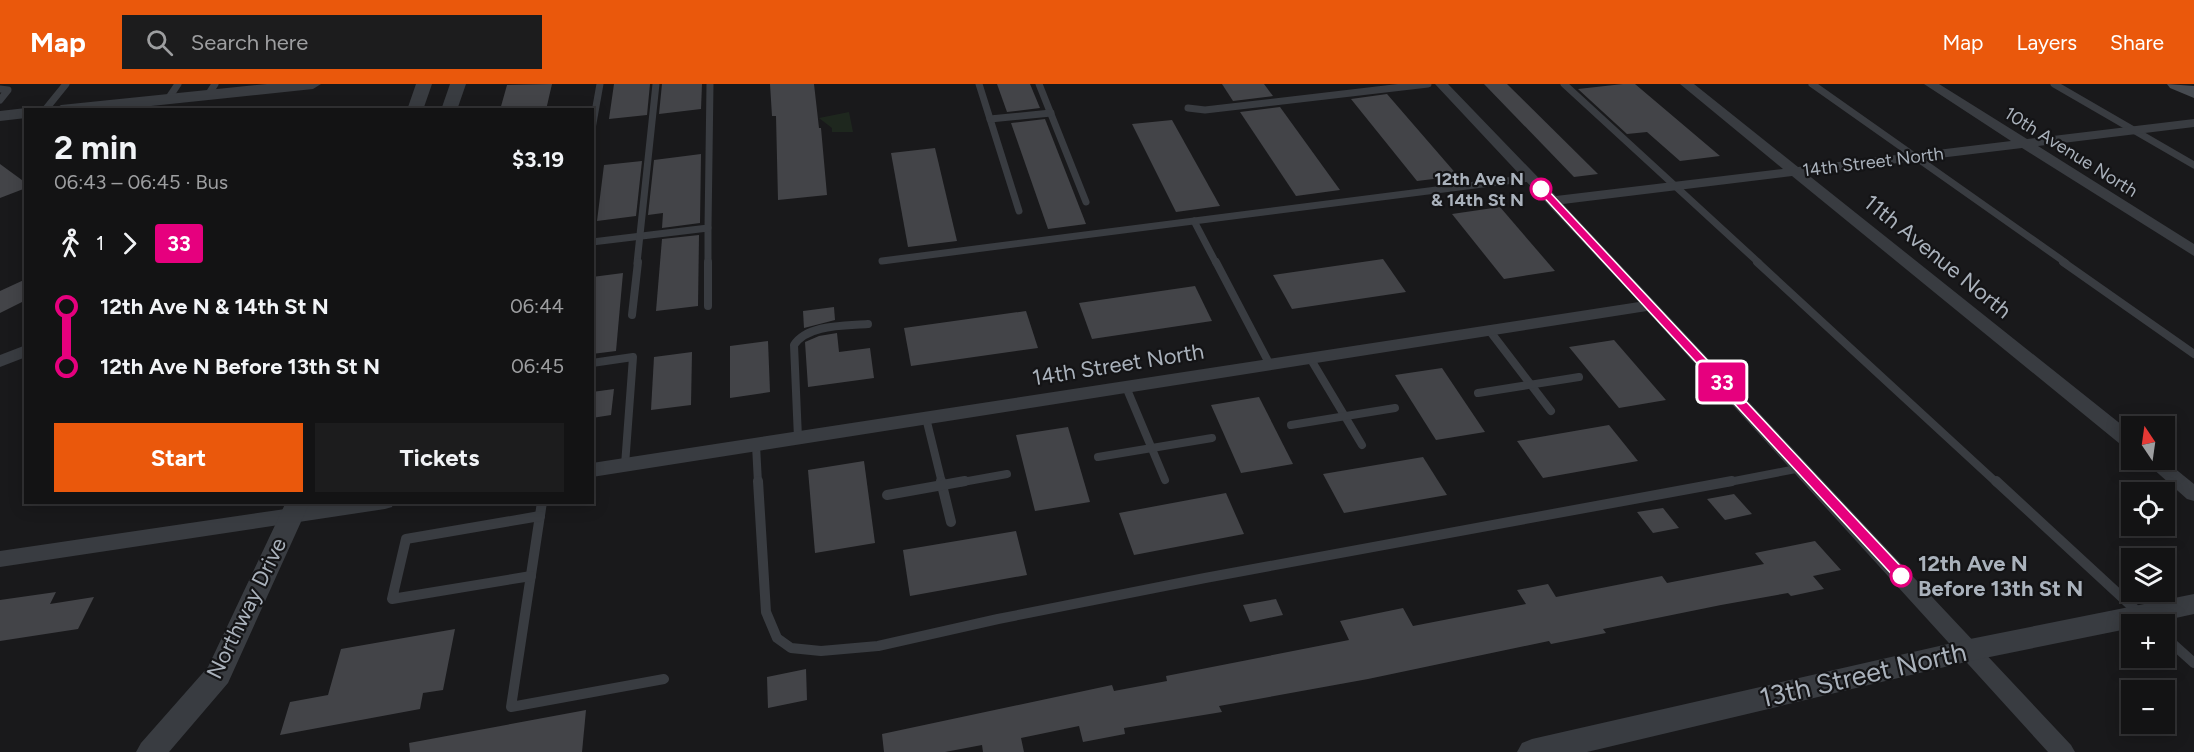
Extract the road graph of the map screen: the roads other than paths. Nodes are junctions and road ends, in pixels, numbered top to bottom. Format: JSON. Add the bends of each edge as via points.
{"nodes":[{"id":1,"x":66,"y":84,"type":"edge"},
{"id":2,"x":178,"y":84,"type":"edge"},
{"id":3,"x":313,"y":84,"type":"edge"},
{"id":4,"x":424,"y":84,"type":"edge"},
{"id":5,"x":458,"y":84,"type":"edge"},
{"id":6,"x":600,"y":84,"type":"edge"},
{"id":7,"x":656,"y":84,"type":"edge"},
{"id":8,"x":710,"y":84,"type":"edge"},
{"id":9,"x":979,"y":84,"type":"edge"},
{"id":10,"x":1039,"y":84,"type":"edge"},
{"id":11,"x":1428,"y":84,"type":"edge"},
{"id":12,"x":1441,"y":84,"type":"edge"},
{"id":13,"x":1564,"y":84,"type":"edge"},
{"id":14,"x":1686,"y":84,"type":"edge"},
{"id":15,"x":1812,"y":84,"type":"edge"},
{"id":16,"x":1930,"y":84,"type":"edge"},
{"id":17,"x":2054,"y":84,"type":"edge"},
{"id":18,"x":2176,"y":84,"type":"edge"},
{"id":19,"x":0,"y":89,"type":"edge"},
{"id":20,"x":211,"y":89,"type":"edge"},
{"id":21,"x":2194,"y":93,"type":"edge"},
{"id":22,"x":168,"y":99,"type":"junction"},
{"id":23,"x":0,"y":100,"type":"edge"},
{"id":24,"x":120,"y":106,"type":"edge"},
{"id":25,"x":47,"y":108,"type":"edge"},
{"id":26,"x":90,"y":108,"type":"edge"},
{"id":27,"x":416,"y":108,"type":"edge"},
{"id":28,"x":450,"y":108,"type":"edge"},
{"id":29,"x":1188,"y":108,"type":"dead end"},
{"id":30,"x":24,"y":113,"type":"edge"},
{"id":31,"x":1051,"y":113,"type":"junction"},
{"id":32,"x":0,"y":116,"type":"edge"},
{"id":33,"x":594,"y":118,"type":"edge"},
{"id":34,"x":990,"y":119,"type":"junction"},
{"id":35,"x":2194,"y":123,"type":"edge"},
{"id":36,"x":2133,"y":130,"type":"junction"},
{"id":37,"x":2023,"y":144,"type":"junction"},
{"id":38,"x":1916,"y":157,"type":"junction"},
{"id":39,"x":2194,"y":165,"type":"edge"},
{"id":40,"x":1795,"y":171,"type":"junction"},
{"id":41,"x":1530,"y":178,"type":"junction"},
{"id":42,"x":1677,"y":186,"type":"junction"},
{"id":43,"x":1553,"y":201,"type":"junction"},
{"id":44,"x":1086,"y":202,"type":"dead end"},
{"id":45,"x":1019,"y":211,"type":"dead end"},
{"id":46,"x":1194,"y":221,"type":"junction"},
{"id":47,"x":708,"y":228,"type":"junction"},
{"id":48,"x":639,"y":236,"type":"junction"},
{"id":49,"x":594,"y":242,"type":"edge"},
{"id":50,"x":2194,"y":251,"type":"edge"},
{"id":51,"x":882,"y":261,"type":"dead end"},
{"id":52,"x":1651,"y":305,"type":"junction"},
{"id":53,"x":708,"y":306,"type":"dead end"},
{"id":54,"x":632,"y":315,"type":"dead end"},
{"id":55,"x":868,"y":324,"type":"dead end"},
{"id":56,"x":1489,"y":330,"type":"junction"},
{"id":57,"x":24,"y":351,"type":"edge"},
{"id":58,"x":2194,"y":354,"type":"edge"},
{"id":59,"x":1310,"y":358,"type":"junction"},
{"id":60,"x":0,"y":361,"type":"edge"},
{"id":61,"x":594,"y":363,"type":"edge"},
{"id":62,"x":1270,"y":365,"type":"junction"},
{"id":63,"x":1579,"y":377,"type":"dead end"},
{"id":64,"x":1531,"y":385,"type":"junction"},
{"id":65,"x":1126,"y":387,"type":"junction"},
{"id":66,"x":1478,"y":393,"type":"dead end"},
{"id":67,"x":1395,"y":408,"type":"dead end"},
{"id":68,"x":1551,"y":411,"type":"dead end"},
{"id":69,"x":1345,"y":416,"type":"junction"},
{"id":70,"x":926,"y":418,"type":"junction"},
{"id":71,"x":1291,"y":425,"type":"dead end"},
{"id":72,"x":2121,"y":434,"type":"edge"},
{"id":73,"x":798,"y":438,"type":"junction"},
{"id":74,"x":1212,"y":438,"type":"dead end"},
{"id":75,"x":756,"y":445,"type":"junction"},
{"id":76,"x":1362,"y":445,"type":"dead end"},
{"id":77,"x":1151,"y":447,"type":"junction"},
{"id":78,"x":1098,"y":457,"type":"dead end"},
{"id":79,"x":626,"y":465,"type":"junction"},
{"id":80,"x":1801,"y":468,"type":"junction"},
{"id":81,"x":594,"y":470,"type":"edge"},
{"id":82,"x":2165,"y":470,"type":"edge"},
{"id":83,"x":1007,"y":474,"type":"dead end"},
{"id":84,"x":1166,"y":480,"type":"dead end"},
{"id":85,"x":942,"y":486,"type":"junction"},
{"id":86,"x":2194,"y":494,"type":"edge"},
{"id":87,"x":887,"y":495,"type":"dead end"},
{"id":88,"x":349,"y":504,"type":"edge"},
{"id":89,"x":542,"y":504,"type":"edge"},
{"id":90,"x":294,"y":507,"type":"edge"},
{"id":91,"x":540,"y":516,"type":"junction"},
{"id":92,"x":951,"y":522,"type":"dead end"},
{"id":93,"x":0,"y":559,"type":"edge"},
{"id":94,"x":531,"y":576,"type":"junction"},
{"id":95,"x":2194,"y":604,"type":"edge"},
{"id":96,"x":2141,"y":614,"type":"edge"},
{"id":97,"x":2162,"y":614,"type":"edge"},
{"id":98,"x":2121,"y":623,"type":"edge"},
{"id":99,"x":2175,"y":646,"type":"edge"},
{"id":100,"x":1970,"y":650,"type":"junction"},
{"id":101,"x":2194,"y":663,"type":"edge"},
{"id":102,"x":664,"y":679,"type":"dead end"},
{"id":103,"x":151,"y":752,"type":"edge"},
{"id":104,"x":1532,"y":752,"type":"edge"},
{"id":105,"x":2063,"y":752,"type":"edge"}],
"edges":[{"from":1,"to":25,"type":"lane"},
{"from":2,"to":22,"type":"lane"},
{"from":3,"to":20,"type":"street"},
{"from":4,"to":27,"type":"street"},
{"from":5,"to":28,"type":"street"},
{"from":6,"to":33,"type":"lane"},
{"from":7,"to":48,"type":"lane"},
{"from":8,"to":47,"type":"lane"},
{"from":9,"to":34,"type":"lane"},
{"from":10,"to":31,"type":"lane"},
{"from":11,"to":29,"type":"lane","via":[[1205,110]]},
{"from":12,"to":41,"type":"street"},
{"from":13,"to":42,"type":"lane"},
{"from":14,"to":40,"type":"street","name":"11th Avenue North"},
{"from":15,"to":38,"type":"lane"},
{"from":16,"to":37,"type":"street","name":"10th Avenue North"},
{"from":17,"to":36,"type":"lane"},
{"from":18,"to":21,"type":"main road"},
{"from":19,"to":23,"type":"lane","via":[[8,90]]},
{"from":20,"to":22,"type":"street"},
{"from":22,"to":24,"type":"street"},
{"from":24,"to":26,"type":"street"},
{"from":30,"to":32,"type":"street"},
{"from":31,"to":34,"type":"lane"},
{"from":31,"to":44,"type":"lane"},
{"from":34,"to":45,"type":"lane"},
{"from":35,"to":36,"type":"street","name":"14th Street North"},
{"from":36,"to":37,"type":"street","name":"14th Street North"},
{"from":36,"to":39,"type":"lane"},
{"from":37,"to":38,"type":"street","name":"14th Street North"},
{"from":37,"to":50,"type":"street","name":"10th Avenue North"},
{"from":38,"to":40,"type":"street","name":"14th Street North"},
{"from":38,"to":58,"type":"lane"},
{"from":40,"to":42,"type":"street","name":"14th Street North"},
{"from":40,"to":72,"type":"street","name":"11th Avenue North"},
{"from":41,"to":43,"type":"street"},
{"from":41,"to":46,"type":"lane"},
{"from":42,"to":43,"type":"street","name":"14th Street North"},
{"from":42,"to":96,"type":"lane"},
{"from":43,"to":52,"type":"street"},
{"from":46,"to":51,"type":"lane"},
{"from":46,"to":62,"type":"lane"},
{"from":47,"to":48,"type":"lane"},
{"from":47,"to":53,"type":"lane"},
{"from":48,"to":49,"type":"lane"},
{"from":48,"to":54,"type":"lane"},
{"from":52,"to":56,"type":"street","name":"14th Street North"},
{"from":52,"to":80,"type":"street"},
{"from":55,"to":73,"type":"lane","via":[[806,333],[795,340]]},
{"from":56,"to":59,"type":"street","name":"14th Street North"},
{"from":56,"to":64,"type":"lane"},
{"from":57,"to":60,"type":"street"},
{"from":59,"to":62,"type":"street","name":"14th Street North"},
{"from":59,"to":69,"type":"lane"},
{"from":61,"to":79,"type":"lane","via":[[633,357]]},
{"from":62,"to":65,"type":"street","name":"14th Street North"},
{"from":63,"to":64,"type":"lane"},
{"from":64,"to":66,"type":"lane"},
{"from":64,"to":68,"type":"lane"},
{"from":65,"to":70,"type":"street","name":"14th Street North"},
{"from":65,"to":77,"type":"lane"},
{"from":67,"to":69,"type":"lane"},
{"from":69,"to":71,"type":"lane"},
{"from":69,"to":76,"type":"lane"},
{"from":70,"to":73,"type":"street","name":"14th Street North"},
{"from":70,"to":85,"type":"lane"},
{"from":73,"to":75,"type":"street","name":"14th Street North"},
{"from":74,"to":77,"type":"lane"},
{"from":75,"to":79,"type":"street","name":"14th Street North"},
{"from":75,"to":80,"type":"lane","via":[[766,612],[777,638],[791,648],[821,651],[878,646],[1205,578]]},
{"from":77,"to":78,"type":"lane"},
{"from":77,"to":84,"type":"lane"},
{"from":79,"to":81,"type":"street","name":"14th Street North"},
{"from":80,"to":100,"type":"street"},
{"from":82,"to":86,"type":"street"},
{"from":83,"to":85,"type":"lane"},
{"from":85,"to":87,"type":"lane"},
{"from":85,"to":92,"type":"lane"},
{"from":88,"to":90,"type":"street"},
{"from":89,"to":91,"type":"lane"},
{"from":90,"to":93,"type":"street"},
{"from":90,"to":103,"type":"street","name":"Northway Drive","via":[[218,675]]},
{"from":91,"to":94,"type":"lane"},
{"from":91,"to":94,"type":"lane","via":[[406,539],[392,599]]},
{"from":94,"to":102,"type":"lane","via":[[512,707]]},
{"from":95,"to":97,"type":"street","name":"13th Street North"},
{"from":98,"to":100,"type":"street","name":"13th Street North"},
{"from":99,"to":101,"type":"lane"},
{"from":100,"to":104,"type":"street","name":"13th Street North"},
{"from":100,"to":105,"type":"street"}]}
